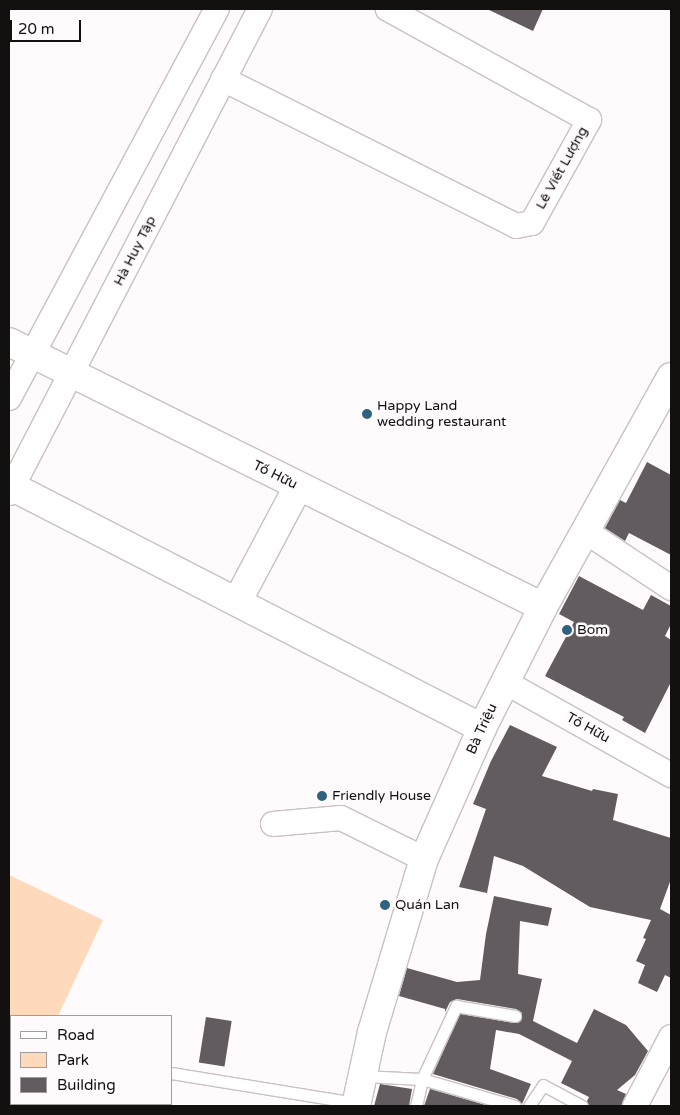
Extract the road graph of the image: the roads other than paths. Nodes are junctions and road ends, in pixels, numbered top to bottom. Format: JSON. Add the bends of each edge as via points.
{"nodes":[{"id":1,"x":217,"y":9,"type":"edge"},
{"id":2,"x":260,"y":9,"type":"edge"},
{"id":3,"x":388,"y":9,"type":"edge"},
{"id":4,"x":223,"y":79,"type":"junction"},
{"id":5,"x":20,"y":348,"type":"edge"},
{"id":6,"x":71,"y":374,"type":"junction"},
{"id":7,"x":671,"y":377,"type":"edge"},
{"id":8,"x":9,"y":398,"type":"edge"},
{"id":9,"x":298,"y":487,"type":"junction"},
{"id":10,"x":10,"y":488,"type":"edge"},
{"id":11,"x":585,"y":531,"type":"junction"},
{"id":12,"x":671,"y":588,"type":"edge"},
{"id":13,"x":237,"y":602,"type":"junction"},
{"id":14,"x":543,"y":607,"type":"junction"},
{"id":15,"x":505,"y":682,"type":"junction"},
{"id":16,"x":482,"y":728,"type":"junction"},
{"id":17,"x":671,"y":775,"type":"edge"},
{"id":18,"x":273,"y":824,"type":"dead end"},
{"id":19,"x":424,"y":858,"type":"junction"},
{"id":20,"x":514,"y":1016,"type":"dead end"},
{"id":21,"x":671,"y":1037,"type":"edge"},
{"id":22,"x":172,"y":1073,"type":"edge"},
{"id":23,"x":363,"y":1076,"type":"junction"},
{"id":24,"x":422,"y":1079,"type":"junction"},
{"id":25,"x":356,"y":1104,"type":"edge"},
{"id":26,"x":416,"y":1106,"type":"edge"},
{"id":27,"x":515,"y":1106,"type":"edge"},
{"id":28,"x":529,"y":1106,"type":"edge"},
{"id":29,"x":582,"y":1106,"type":"edge"},
{"id":30,"x":635,"y":1106,"type":"edge"}],
"edges":[{"from":1,"to":5,"type":"street"},
{"from":2,"to":4,"type":"street","name":"Hà Huy Tập"},
{"from":3,"to":4,"type":"street","name":"Lê Viết Lượng","via":[[589,120],[532,223],[516,226]]},
{"from":4,"to":6,"type":"street","name":"Hà Huy Tập"},
{"from":5,"to":6,"type":"main road","name":"Tố Hữu"},
{"from":5,"to":8,"type":"street"},
{"from":6,"to":9,"type":"main road","name":"Tố Hữu"},
{"from":6,"to":10,"type":"street","name":"Hà Huy Tập"},
{"from":7,"to":11,"type":"main road","name":"Bà Triệu"},
{"from":9,"to":13,"type":"main road"},
{"from":9,"to":14,"type":"main road","name":"Tố Hữu"},
{"from":10,"to":13,"type":"main road"},
{"from":11,"to":12,"type":"street"},
{"from":11,"to":14,"type":"main road","name":"Bà Triệu"},
{"from":13,"to":16,"type":"main road"},
{"from":14,"to":15,"type":"main road","name":"Bà Triệu"},
{"from":15,"to":16,"type":"main road","name":"Bà Triệu"},
{"from":15,"to":17,"type":"street","name":"Tố Hữu"},
{"from":16,"to":19,"type":"main road","name":"Bà Triệu"},
{"from":18,"to":19,"type":"street","via":[[341,818]]},
{"from":19,"to":23,"type":"main road","name":"Bà Triệu","via":[[372,1032]]},
{"from":20,"to":24,"type":"lane","via":[[456,1006]]},
{"from":21,"to":30,"type":"street"},
{"from":22,"to":25,"type":"lane"},
{"from":23,"to":24,"type":"lane"},
{"from":23,"to":25,"type":"main road","name":"Bà Triệu"},
{"from":24,"to":26,"type":"lane"},
{"from":24,"to":27,"type":"lane"},
{"from":28,"to":29,"type":"lane","via":[[542,1085]]}]}
